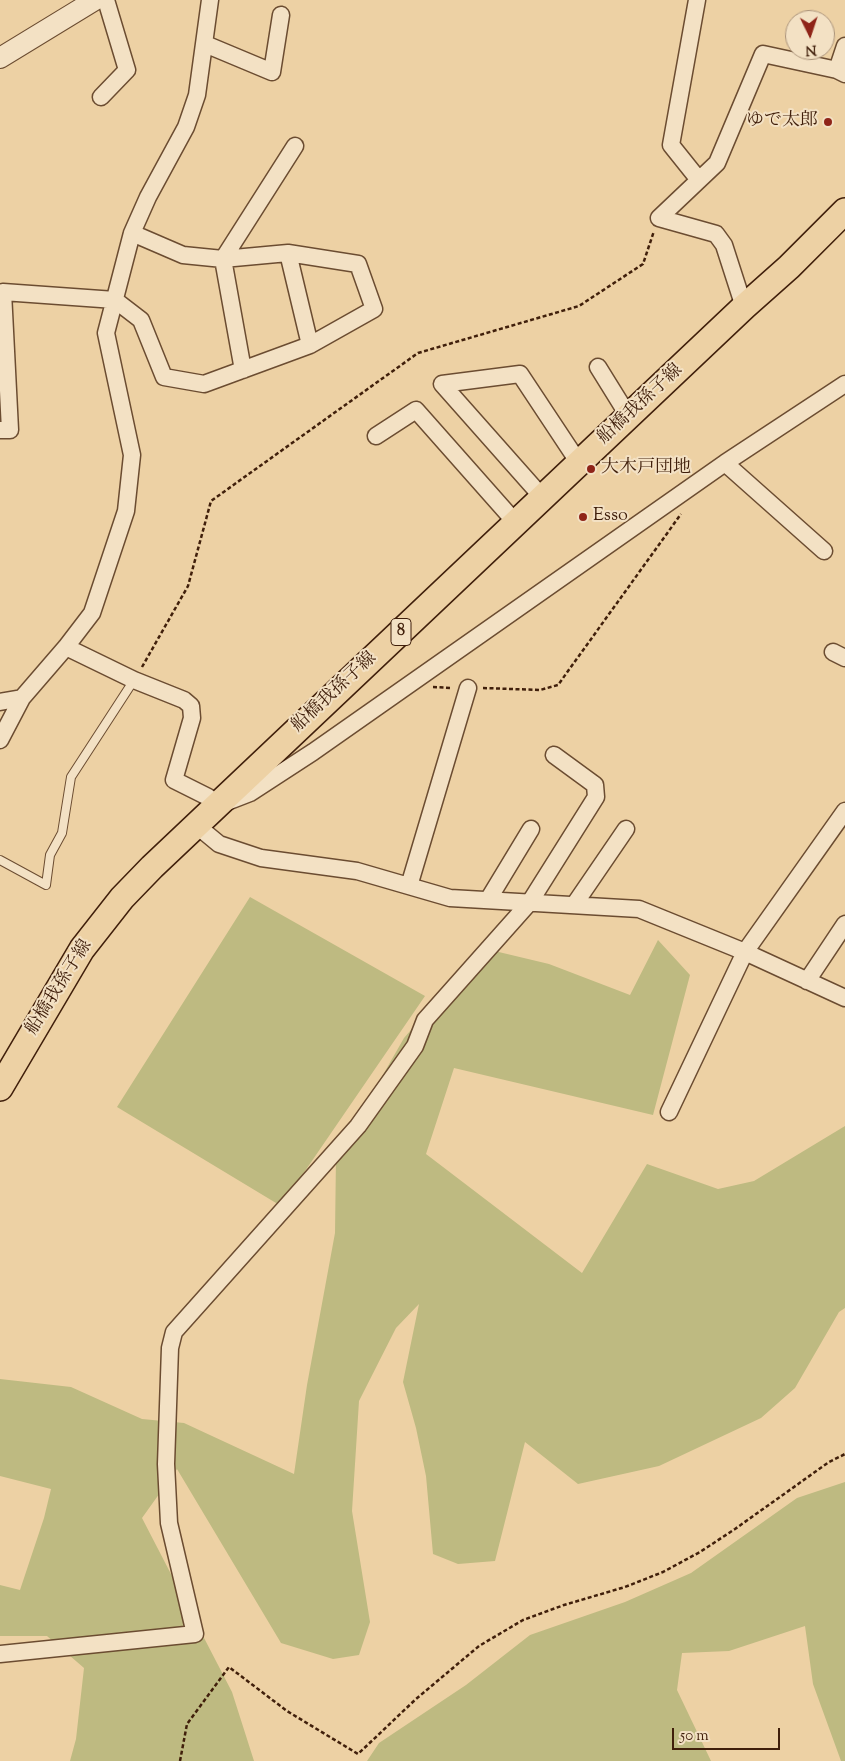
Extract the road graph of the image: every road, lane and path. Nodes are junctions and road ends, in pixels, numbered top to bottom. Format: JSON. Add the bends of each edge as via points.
{"nodes":[{"id":1,"x":95,"y":0,"type":"edge"},
{"id":2,"x":106,"y":0,"type":"edge"},
{"id":3,"x":210,"y":0,"type":"edge"},
{"id":4,"x":697,"y":0,"type":"edge"},
{"id":5,"x":281,"y":15,"type":"dead end"},
{"id":6,"x":205,"y":44,"type":"junction"},
{"id":7,"x":845,"y":46,"type":"edge"},
{"id":8,"x":0,"y":58,"type":"edge"},
{"id":9,"x":841,"y":72,"type":"edge"},
{"id":10,"x":101,"y":96,"type":"dead end"},
{"id":11,"x":295,"y":146,"type":"dead end"},
{"id":12,"x":699,"y":180,"type":"junction"},
{"id":13,"x":845,"y":212,"type":"edge"},
{"id":14,"x":132,"y":233,"type":"junction"},
{"id":15,"x":288,"y":253,"type":"junction"},
{"id":16,"x":223,"y":259,"type":"junction"},
{"id":17,"x":114,"y":300,"type":"junction"},
{"id":18,"x":744,"y":307,"type":"junction"},
{"id":19,"x":310,"y":345,"type":"junction"},
{"id":20,"x":598,"y":367,"type":"dead end"},
{"id":21,"x":243,"y":370,"type":"junction"},
{"id":22,"x":845,"y":384,"type":"edge"},
{"id":23,"x":629,"y":417,"type":"junction"},
{"id":24,"x":0,"y":430,"type":"edge"},
{"id":25,"x":376,"y":436,"type":"dead end"},
{"id":26,"x":579,"y":463,"type":"junction"},
{"id":27,"x":726,"y":463,"type":"junction"},
{"id":28,"x":542,"y":498,"type":"junction"},
{"id":29,"x":686,"y":507,"type":"dead end"},
{"id":30,"x":516,"y":523,"type":"junction"},
{"id":31,"x":824,"y":551,"type":"dead end"},
{"id":32,"x":66,"y":647,"type":"junction"},
{"id":33,"x":134,"y":680,"type":"junction"},
{"id":34,"x":406,"y":686,"type":"junction"},
{"id":35,"x":468,"y":688,"type":"junction"},
{"id":36,"x":22,"y":698,"type":"junction"},
{"id":37,"x":0,"y":702,"type":"edge"},
{"id":38,"x":0,"y":740,"type":"edge"},
{"id":39,"x":554,"y":755,"type":"dead end"},
{"id":40,"x":214,"y":807,"type":"junction"},
{"id":41,"x":845,"y":810,"type":"edge"},
{"id":42,"x":196,"y":824,"type":"junction"},
{"id":43,"x":840,"y":827,"type":"edge"},
{"id":44,"x":626,"y":829,"type":"dead end"},
{"id":45,"x":531,"y":830,"type":"dead end"},
{"id":46,"x":0,"y":860,"type":"edge"},
{"id":47,"x":409,"y":886,"type":"junction"},
{"id":48,"x":488,"y":900,"type":"junction"},
{"id":49,"x":530,"y":902,"type":"junction"},
{"id":50,"x":574,"y":905,"type":"junction"},
{"id":51,"x":845,"y":924,"type":"edge"},
{"id":52,"x":745,"y":952,"type":"junction"},
{"id":53,"x":807,"y":981,"type":"junction"},
{"id":54,"x":845,"y":998,"type":"edge"},
{"id":55,"x":0,"y":1088,"type":"edge"},
{"id":56,"x":669,"y":1112,"type":"dead end"},
{"id":57,"x":845,"y":1454,"type":"edge"},
{"id":58,"x":0,"y":1654,"type":"edge"},
{"id":59,"x":180,"y":1761,"type":"edge"}],
"edges":[{"from":1,"to":8,"type":"street"},
{"from":2,"to":10,"type":"street","via":[[127,70]]},
{"from":3,"to":6,"type":"street"},
{"from":4,"to":12,"type":"street","via":[[671,146]]},
{"from":5,"to":6,"type":"street","via":[[272,72]]},
{"from":6,"to":14,"type":"street","via":[[197,95],[186,127]]},
{"from":7,"to":9,"type":"street"},
{"from":9,"to":12,"type":"street","via":[[763,54],[717,163]]},
{"from":11,"to":16,"type":"street"},
{"from":12,"to":18,"type":"street","via":[[659,218],[716,234],[724,245]]},
{"from":13,"to":18,"type":"main road","name":"船橋我孫子線","number":"8"},
{"from":14,"to":16,"type":"street","via":[[182,255]]},
{"from":14,"to":17,"type":"street"},
{"from":15,"to":16,"type":"street"},
{"from":15,"to":19,"type":"street"},
{"from":15,"to":19,"type":"street","via":[[358,264],[374,309]]},
{"from":16,"to":21,"type":"street"},
{"from":17,"to":21,"type":"street","via":[[141,320],[164,377],[204,384]]},
{"from":17,"to":24,"type":"street","via":[[3,292],[10,430]]},
{"from":17,"to":32,"type":"street","via":[[106,333],[132,455],[126,511],[92,613]]},
{"from":18,"to":23,"type":"main road","name":"船橋我孫子線","number":"8"},
{"from":19,"to":21,"type":"street"},
{"from":20,"to":23,"type":"street"},
{"from":22,"to":27,"type":"street"},
{"from":23,"to":26,"type":"main road","name":"船橋我孫子線","number":"8"},
{"from":25,"to":30,"type":"street","via":[[416,410]]},
{"from":26,"to":28,"type":"main road","name":"船橋我孫子線","number":"8"},
{"from":26,"to":28,"type":"street","via":[[520,374],[442,384]]},
{"from":27,"to":31,"type":"street"},
{"from":27,"to":34,"type":"street"},
{"from":28,"to":30,"type":"main road","name":"船橋我孫子線","number":"8"},
{"from":29,"to":35,"type":"path","via":[[558,686],[540,690]]},
{"from":30,"to":40,"type":"main road","name":"船橋我孫子線","number":"8"},
{"from":32,"to":33,"type":"street"},
{"from":32,"to":36,"type":"street"},
{"from":33,"to":40,"type":"street","via":[[184,700],[191,706],[192,718],[174,780],[208,798]]},
{"from":33,"to":46,"type":"lane","via":[[71,776],[62,833],[50,855],[46,885]]},
{"from":34,"to":35,"type":"path"},
{"from":34,"to":40,"type":"street","via":[[250,793]]},
{"from":35,"to":47,"type":"street"},
{"from":36,"to":37,"type":"street"},
{"from":36,"to":38,"type":"street"},
{"from":39,"to":49,"type":"street","via":[[595,785],[596,797]]},
{"from":40,"to":42,"type":"main road","name":"船橋我孫子線","number":"8"},
{"from":41,"to":43,"type":"street"},
{"from":42,"to":47,"type":"street","via":[[219,844],[261,858],[357,872]]},
{"from":42,"to":55,"type":"main road","name":"船橋我孫子線","number":"8","via":[[122,898],[82,949]]},
{"from":43,"to":52,"type":"street"},
{"from":44,"to":50,"type":"street"},
{"from":45,"to":48,"type":"street"},
{"from":47,"to":48,"type":"street","via":[[450,898]]},
{"from":48,"to":49,"type":"street"},
{"from":49,"to":50,"type":"street"},
{"from":49,"to":58,"type":"street","via":[[425,1020],[415,1046],[358,1126],[174,1332],[170,1348],[166,1464],[169,1523],[195,1634]]},
{"from":50,"to":52,"type":"street","via":[[639,908]]},
{"from":51,"to":53,"type":"street"},
{"from":52,"to":53,"type":"street"},
{"from":52,"to":56,"type":"street"},
{"from":53,"to":54,"type":"street"},
{"from":57,"to":59,"type":"path","via":[[728,1534],[663,1572],[523,1620],[479,1646],[358,1754],[287,1711],[229,1667],[187,1724]]}]}
